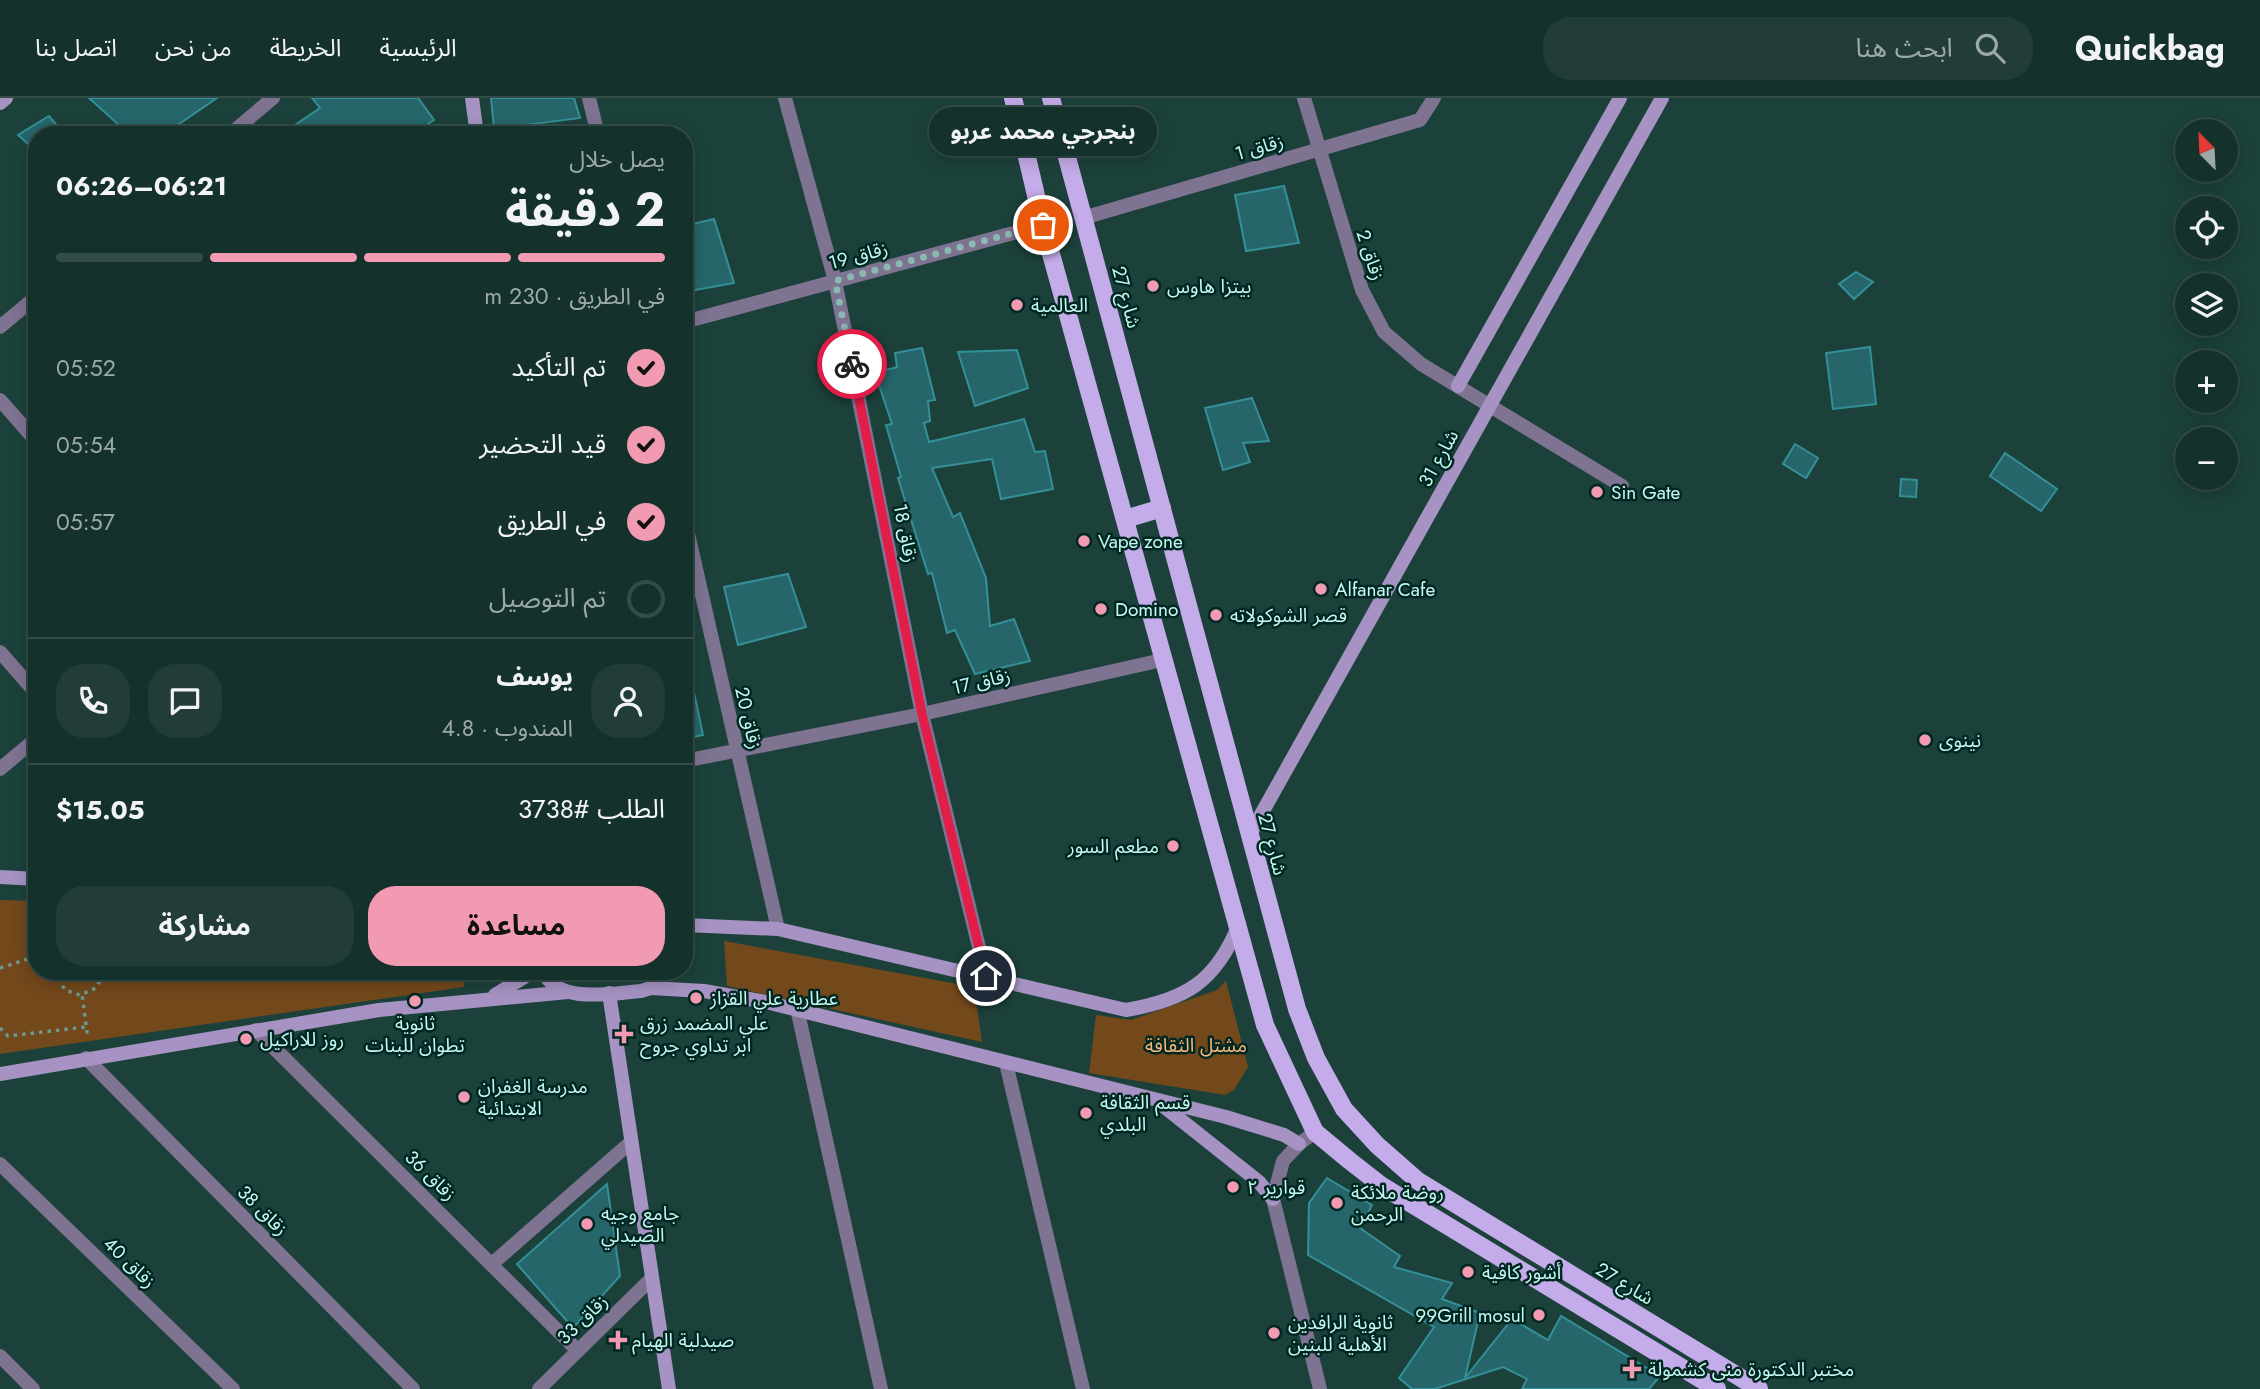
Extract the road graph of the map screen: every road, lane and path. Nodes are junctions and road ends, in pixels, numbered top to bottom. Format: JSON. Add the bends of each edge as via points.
{"nodes":[{"id":1,"x":6,"y":98,"type":"edge"},
{"id":2,"x":273,"y":98,"type":"edge"},
{"id":3,"x":472,"y":98,"type":"edge"},
{"id":4,"x":589,"y":98,"type":"edge"},
{"id":5,"x":785,"y":98,"type":"edge"},
{"id":6,"x":1013,"y":98,"type":"edge"},
{"id":7,"x":1051,"y":98,"type":"edge"},
{"id":8,"x":1304,"y":98,"type":"edge"},
{"id":9,"x":1434,"y":98,"type":"edge"},
{"id":10,"x":1620,"y":98,"type":"edge"},
{"id":11,"x":1662,"y":98,"type":"edge"},
{"id":12,"x":0,"y":103,"type":"edge"},
{"id":13,"x":240,"y":126,"type":"edge"},
{"id":14,"x":476,"y":126,"type":"edge"},
{"id":15,"x":596,"y":126,"type":"edge"},
{"id":16,"x":1318,"y":149,"type":"junction"},
{"id":17,"x":1083,"y":218,"type":"junction"},
{"id":18,"x":1043,"y":225,"type":"junction"},
{"id":19,"x":835,"y":281,"type":"junction"},
{"id":20,"x":28,"y":304,"type":"edge"},
{"id":21,"x":693,"y":320,"type":"edge"},
{"id":22,"x":0,"y":327,"type":"edge"},
{"id":23,"x":1458,"y":386,"type":"junction"},
{"id":24,"x":0,"y":400,"type":"edge"},
{"id":25,"x":1490,"y":403,"type":"junction"},
{"id":26,"x":28,"y":432,"type":"edge"},
{"id":27,"x":1622,"y":486,"type":"dead end"},
{"id":28,"x":1162,"y":508,"type":"junction"},
{"id":29,"x":1125,"y":519,"type":"junction"},
{"id":30,"x":693,"y":557,"type":"edge"},
{"id":31,"x":0,"y":652,"type":"edge"},
{"id":32,"x":1162,"y":660,"type":"junction"},
{"id":33,"x":28,"y":684,"type":"edge"},
{"id":34,"x":922,"y":714,"type":"junction"},
{"id":35,"x":28,"y":746,"type":"edge"},
{"id":36,"x":736,"y":752,"type":"junction"},
{"id":37,"x":693,"y":759,"type":"edge"},
{"id":38,"x":0,"y":769,"type":"edge"},
{"id":39,"x":1249,"y":836,"type":"junction"},
{"id":40,"x":0,"y":877,"type":"edge"},
{"id":41,"x":28,"y":879,"type":"edge"},
{"id":42,"x":1238,"y":924,"type":"junction"},
{"id":43,"x":693,"y":925,"type":"edge"},
{"id":44,"x":778,"y":929,"type":"junction"},
{"id":45,"x":28,"y":959,"type":"edge"},
{"id":46,"x":0,"y":968,"type":"edge"},
{"id":47,"x":986,"y":976,"type":"junction"},
{"id":48,"x":59,"y":980,"type":"edge"},
{"id":49,"x":100,"y":980,"type":"edge"},
{"id":50,"x":519,"y":980,"type":"edge"},
{"id":51,"x":549,"y":980,"type":"edge"},
{"id":52,"x":657,"y":980,"type":"edge"},
{"id":53,"x":651,"y":988,"type":"junction"},
{"id":54,"x":568,"y":992,"type":"junction"},
{"id":55,"x":609,"y":993,"type":"junction"},
{"id":56,"x":82,"y":994,"type":"junction"},
{"id":57,"x":488,"y":998,"type":"junction"},
{"id":58,"x":798,"y":1013,"type":"junction"},
{"id":59,"x":0,"y":1028,"type":"edge"},
{"id":60,"x":256,"y":1030,"type":"junction"},
{"id":61,"x":86,"y":1058,"type":"junction"},
{"id":62,"x":1006,"y":1063,"type":"junction"},
{"id":63,"x":0,"y":1074,"type":"edge"},
{"id":64,"x":1158,"y":1102,"type":"junction"},
{"id":65,"x":1315,"y":1132,"type":"junction"},
{"id":66,"x":631,"y":1142,"type":"junction"},
{"id":67,"x":1299,"y":1144,"type":"junction"},
{"id":68,"x":0,"y":1164,"type":"edge"},
{"id":69,"x":1273,"y":1199,"type":"junction"},
{"id":70,"x":494,"y":1263,"type":"junction"},
{"id":71,"x":652,"y":1279,"type":"junction"},
{"id":72,"x":577,"y":1350,"type":"junction"},
{"id":73,"x":0,"y":1356,"type":"edge"},
{"id":74,"x":33,"y":1389,"type":"edge"},
{"id":75,"x":233,"y":1389,"type":"edge"},
{"id":76,"x":413,"y":1389,"type":"edge"},
{"id":77,"x":539,"y":1389,"type":"edge"},
{"id":78,"x":669,"y":1389,"type":"edge"},
{"id":79,"x":881,"y":1389,"type":"edge"},
{"id":80,"x":1083,"y":1389,"type":"edge"},
{"id":81,"x":1320,"y":1389,"type":"edge"},
{"id":82,"x":1717,"y":1389,"type":"edge"},
{"id":83,"x":1759,"y":1389,"type":"edge"}],
"edges":[{"from":1,"to":12,"type":"street"},
{"from":2,"to":13,"type":"street"},
{"from":3,"to":14,"type":"street"},
{"from":4,"to":15,"type":"street"},
{"from":5,"to":19,"type":"street","name":"زقاق 18"},
{"from":6,"to":18,"type":"main road"},
{"from":7,"to":17,"type":"main road","name":"شارع 27"},
{"from":8,"to":16,"type":"street","name":"زقاق 2"},
{"from":9,"to":16,"type":"street","name":"زقاق 1","via":[[1420,120]]},
{"from":10,"to":23,"type":"street"},
{"from":11,"to":25,"type":"street","name":"شارع 31"},
{"from":16,"to":17,"type":"street","name":"زقاق 1"},
{"from":16,"to":23,"type":"street","name":"زقاق 2","via":[[1362,290],[1384,332]]},
{"from":17,"to":28,"type":"main road","name":"شارع 27"},
{"from":18,"to":19,"type":"street","name":"زقاق 19"},
{"from":18,"to":29,"type":"main road"},
{"from":19,"to":21,"type":"street","name":"زقاق 19"},
{"from":19,"to":34,"type":"street","name":"زقاق 18"},
{"from":20,"to":22,"type":"street"},
{"from":23,"to":25,"type":"street","name":"زقاق 2"},
{"from":24,"to":26,"type":"street"},
{"from":25,"to":27,"type":"street","name":"زقاق 2"},
{"from":25,"to":39,"type":"street","name":"شارع 31"},
{"from":28,"to":29,"type":"main road"},
{"from":28,"to":39,"type":"main road","name":"شارع 27"},
{"from":29,"to":32,"type":"main road"},
{"from":30,"to":36,"type":"street","name":"زقاق 20"},
{"from":31,"to":33,"type":"street"},
{"from":32,"to":34,"type":"street","name":"زقاق 17"},
{"from":32,"to":42,"type":"main road"},
{"from":34,"to":36,"type":"street","name":"زقاق 17"},
{"from":34,"to":47,"type":"street","name":"زقاق 18"},
{"from":35,"to":38,"type":"street"},
{"from":36,"to":37,"type":"street","name":"زقاق 17"},
{"from":36,"to":44,"type":"street","name":"زقاق 20"},
{"from":39,"to":83,"type":"main road","name":"شارع 27","via":[[1297,1009],[1316,1058],[1344,1109],[1377,1145],[1418,1181]]},
{"from":40,"to":41,"type":"street"},
{"from":42,"to":47,"type":"street","via":[[1214,970],[1172,1000],[1147,1007],[1126,1010]]},
{"from":42,"to":65,"type":"main road","via":[[1265,1025]]},
{"from":43,"to":44,"type":"street"},
{"from":44,"to":47,"type":"street"},
{"from":45,"to":46,"type":"path"},
{"from":48,"to":56,"type":"path","via":[[65,990]]},
{"from":49,"to":56,"type":"path","via":[[96,988]]},
{"from":50,"to":57,"type":"street"},
{"from":51,"to":54,"type":"street"},
{"from":52,"to":53,"type":"street"},
{"from":53,"to":55,"type":"street"},
{"from":53,"to":58,"type":"street","via":[[731,995]]},
{"from":54,"to":55,"type":"street"},
{"from":54,"to":57,"type":"street"},
{"from":55,"to":66,"type":"street"},
{"from":56,"to":59,"type":"path","via":[[87,1032],[86,1027],[8,1036]]},
{"from":57,"to":60,"type":"street"},
{"from":58,"to":62,"type":"street"},
{"from":58,"to":79,"type":"street"},
{"from":60,"to":61,"type":"street"},
{"from":60,"to":70,"type":"street","name":"زقاق 36"},
{"from":61,"to":63,"type":"street"},
{"from":61,"to":76,"type":"street","name":"زقاق 38"},
{"from":62,"to":64,"type":"street"},
{"from":62,"to":80,"type":"street"},
{"from":64,"to":67,"type":"street","via":[[1226,1117]]},
{"from":64,"to":69,"type":"street","via":[[1259,1182]]},
{"from":65,"to":67,"type":"street"},
{"from":65,"to":82,"type":"main road","via":[[1382,1186]]},
{"from":66,"to":70,"type":"street"},
{"from":66,"to":71,"type":"street"},
{"from":67,"to":69,"type":"street","via":[[1283,1161]]},
{"from":68,"to":75,"type":"street","name":"زقاق 40"},
{"from":69,"to":81,"type":"street"},
{"from":70,"to":72,"type":"street","name":"زقاق 36"},
{"from":71,"to":72,"type":"street","name":"زقاق 33"},
{"from":71,"to":78,"type":"street"},
{"from":72,"to":77,"type":"street","name":"زقاق 33"},
{"from":73,"to":74,"type":"street"}]}
